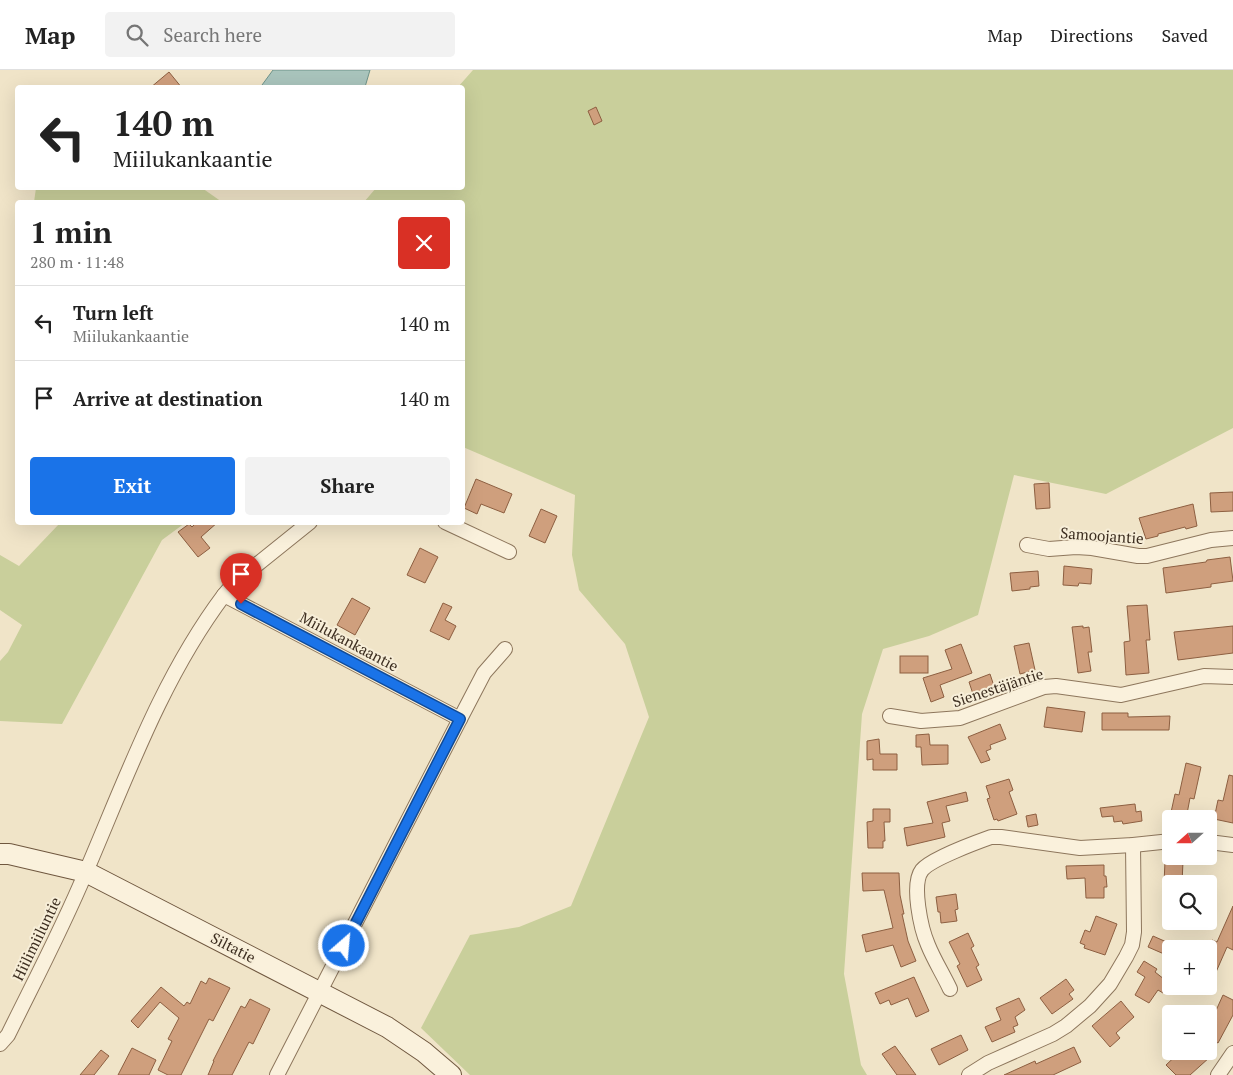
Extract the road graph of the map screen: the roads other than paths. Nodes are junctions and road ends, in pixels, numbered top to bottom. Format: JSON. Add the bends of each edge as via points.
{"nodes":[{"id":1,"x":306,"y":525,"type":"edge"},
{"id":2,"x":451,"y":525,"type":"edge"},
{"id":3,"x":1233,"y":538,"type":"edge"},
{"id":4,"x":1027,"y":545,"type":"dead end"},
{"id":5,"x":509,"y":552,"type":"dead end"},
{"id":6,"x":224,"y":595,"type":"junction"},
{"id":7,"x":505,"y":649,"type":"dead end"},
{"id":8,"x":1233,"y":677,"type":"edge"},
{"id":9,"x":890,"y":716,"type":"dead end"},
{"id":10,"x":460,"y":719,"type":"junction"},
{"id":11,"x":1162,"y":842,"type":"edge"},
{"id":12,"x":1218,"y":843,"type":"edge"},
{"id":13,"x":1134,"y":845,"type":"junction"},
{"id":14,"x":1233,"y":845,"type":"edge"},
{"id":15,"x":0,"y":854,"type":"edge"},
{"id":16,"x":86,"y":872,"type":"junction"},
{"id":17,"x":950,"y":989,"type":"dead end"},
{"id":18,"x":320,"y":994,"type":"junction"},
{"id":19,"x":0,"y":1044,"type":"edge"},
{"id":20,"x":1233,"y":1053,"type":"edge"},
{"id":21,"x":277,"y":1075,"type":"edge"},
{"id":22,"x":451,"y":1075,"type":"edge"},
{"id":23,"x":969,"y":1075,"type":"edge"},
{"id":24,"x":1218,"y":1075,"type":"edge"}],
"edges":[{"from":1,"to":6,"type":"street","via":[[234,583]]},
{"from":2,"to":5,"type":"street"},
{"from":3,"to":4,"type":"street","name":"Samoojantie","via":[[1211,540],[1147,556],[1092,548],[1049,549]]},
{"from":6,"to":10,"type":"street","name":"Miilukankaantie"},
{"from":6,"to":16,"type":"street","via":[[169,681]]},
{"from":7,"to":10,"type":"street","via":[[484,673]]},
{"from":8,"to":9,"type":"street","name":"Sienestäjäntie","via":[[1204,676],[1121,695],[1044,687],[960,718],[921,720]]},
{"from":10,"to":18,"type":"street"},
{"from":11,"to":13,"type":"street"},
{"from":12,"to":14,"type":"street"},
{"from":13,"to":17,"type":"street","via":[[1080,848],[991,837],[922,870],[917,890],[922,929]]},
{"from":13,"to":23,"type":"street","via":[[1132,945],[1110,984],[1066,1026]]},
{"from":15,"to":16,"type":"street","name":"Siltatie"},
{"from":16,"to":18,"type":"street","name":"Siltatie"},
{"from":16,"to":19,"type":"street","name":"Hiilimiiluntie","via":[[8,1036]]},
{"from":18,"to":21,"type":"street"},
{"from":18,"to":22,"type":"street","name":"Siltatie","via":[[402,1037]]},
{"from":20,"to":24,"type":"street"}]}
